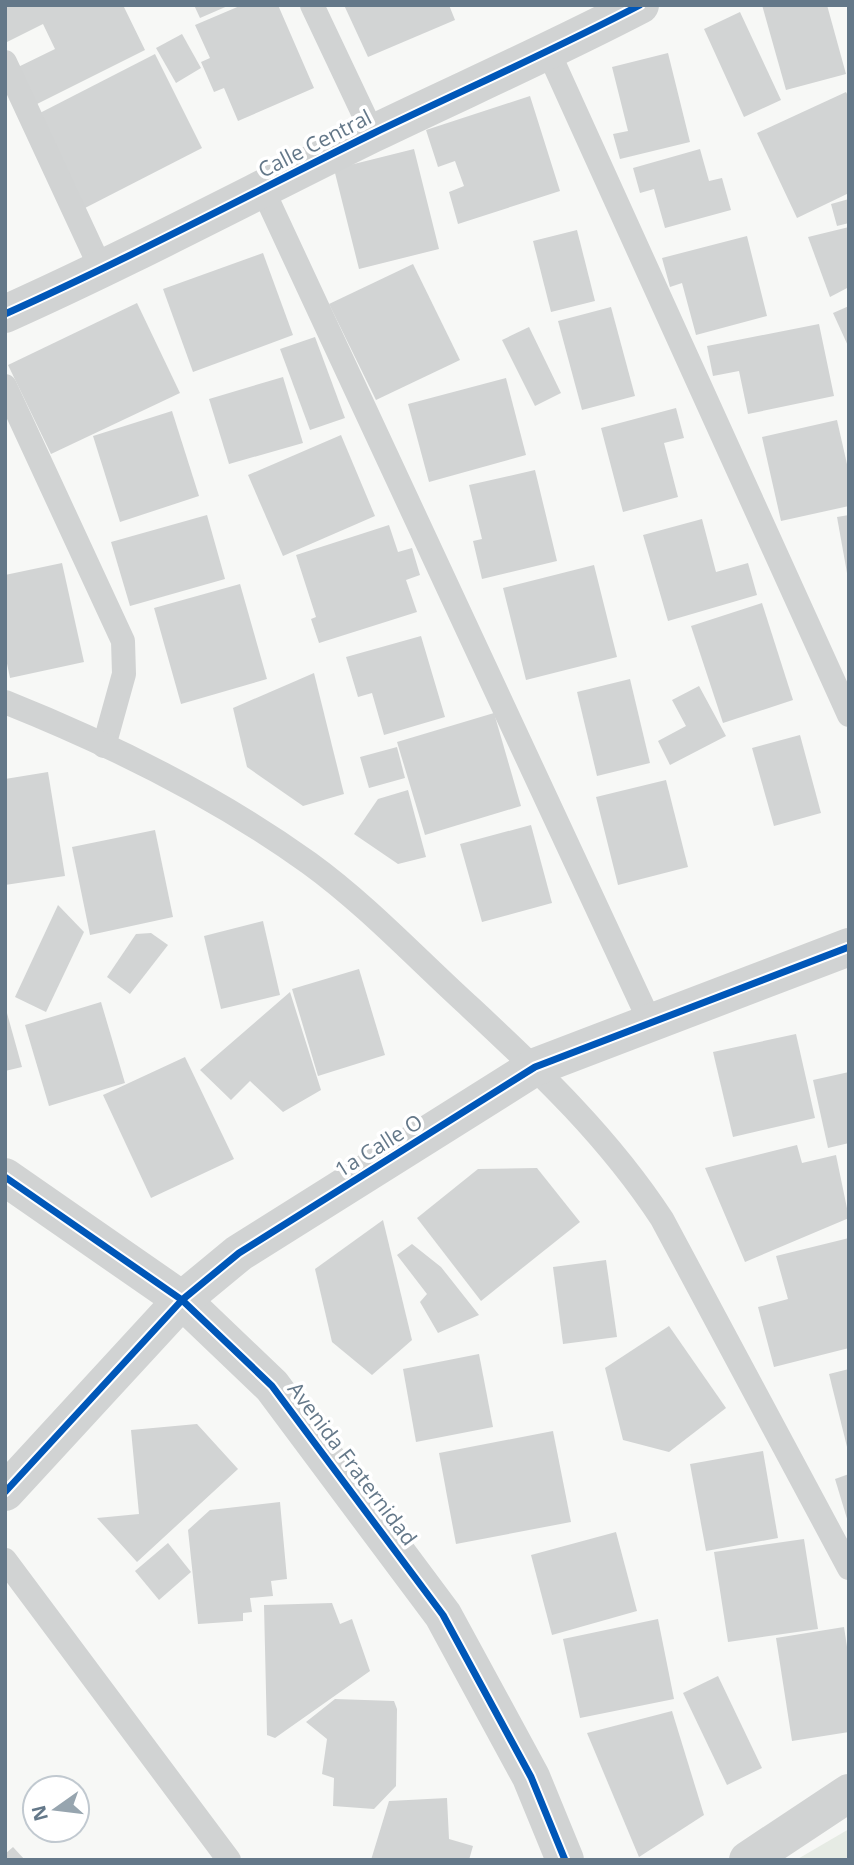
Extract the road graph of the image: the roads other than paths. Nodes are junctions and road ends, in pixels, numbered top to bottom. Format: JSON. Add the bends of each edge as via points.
{"nodes":[{"id":1,"x":312,"y":5,"type":"edge"},
{"id":2,"x":640,"y":5,"type":"edge"},
{"id":3,"x":549,"y":53,"type":"junction"},
{"id":4,"x":5,"y":62,"type":"edge"},
{"id":5,"x":373,"y":134,"type":"junction"},
{"id":6,"x":263,"y":190,"type":"junction"},
{"id":7,"x":102,"y":271,"type":"junction"},
{"id":8,"x":5,"y":314,"type":"edge"},
{"id":9,"x":5,"y":386,"type":"edge"},
{"id":10,"x":5,"y":702,"type":"edge"},
{"id":11,"x":849,"y":715,"type":"edge"},
{"id":12,"x":104,"y":746,"type":"junction"},
{"id":13,"x":849,"y":947,"type":"edge"},
{"id":14,"x":650,"y":1022,"type":"junction"},
{"id":15,"x":535,"y":1067,"type":"junction"},
{"id":16,"x":5,"y":1177,"type":"edge"},
{"id":17,"x":182,"y":1300,"type":"junction"},
{"id":18,"x":5,"y":1492,"type":"edge"},
{"id":19,"x":5,"y":1560,"type":"edge"},
{"id":20,"x":849,"y":1568,"type":"edge"},
{"id":21,"x":849,"y":1793,"type":"edge"},
{"id":22,"x":229,"y":1860,"type":"edge"},
{"id":23,"x":565,"y":1860,"type":"edge"},
{"id":24,"x":748,"y":1860,"type":"edge"}],
"edges":[{"from":1,"to":5,"type":"lane"},
{"from":2,"to":3,"type":"street","name":"Calle Central"},
{"from":3,"to":5,"type":"street","name":"Calle Central"},
{"from":3,"to":11,"type":"lane"},
{"from":4,"to":7,"type":"lane"},
{"from":5,"to":6,"type":"street","name":"Calle Central"},
{"from":6,"to":7,"type":"street","name":"Calle Central"},
{"from":6,"to":14,"type":"lane"},
{"from":7,"to":8,"type":"street","name":"Calle Central"},
{"from":9,"to":12,"type":"lane","via":[[123,641],[124,674]]},
{"from":10,"to":12,"type":"lane"},
{"from":12,"to":15,"type":"lane","via":[[242,819],[310,863]]},
{"from":13,"to":14,"type":"street","name":"1a Calle O"},
{"from":14,"to":15,"type":"street","name":"1a Calle O"},
{"from":15,"to":17,"type":"street","name":"1a Calle O","via":[[239,1253]]},
{"from":15,"to":20,"type":"lane","via":[[633,1174],[662,1219]]},
{"from":16,"to":17,"type":"street","name":"Avenida Fraternidad"},
{"from":17,"to":18,"type":"street","name":"1a Calle O"},
{"from":17,"to":23,"type":"street","name":"Avenida Fraternidad","via":[[272,1386],[443,1615],[531,1777]]},
{"from":19,"to":22,"type":"lane"},
{"from":21,"to":24,"type":"street"}]}
